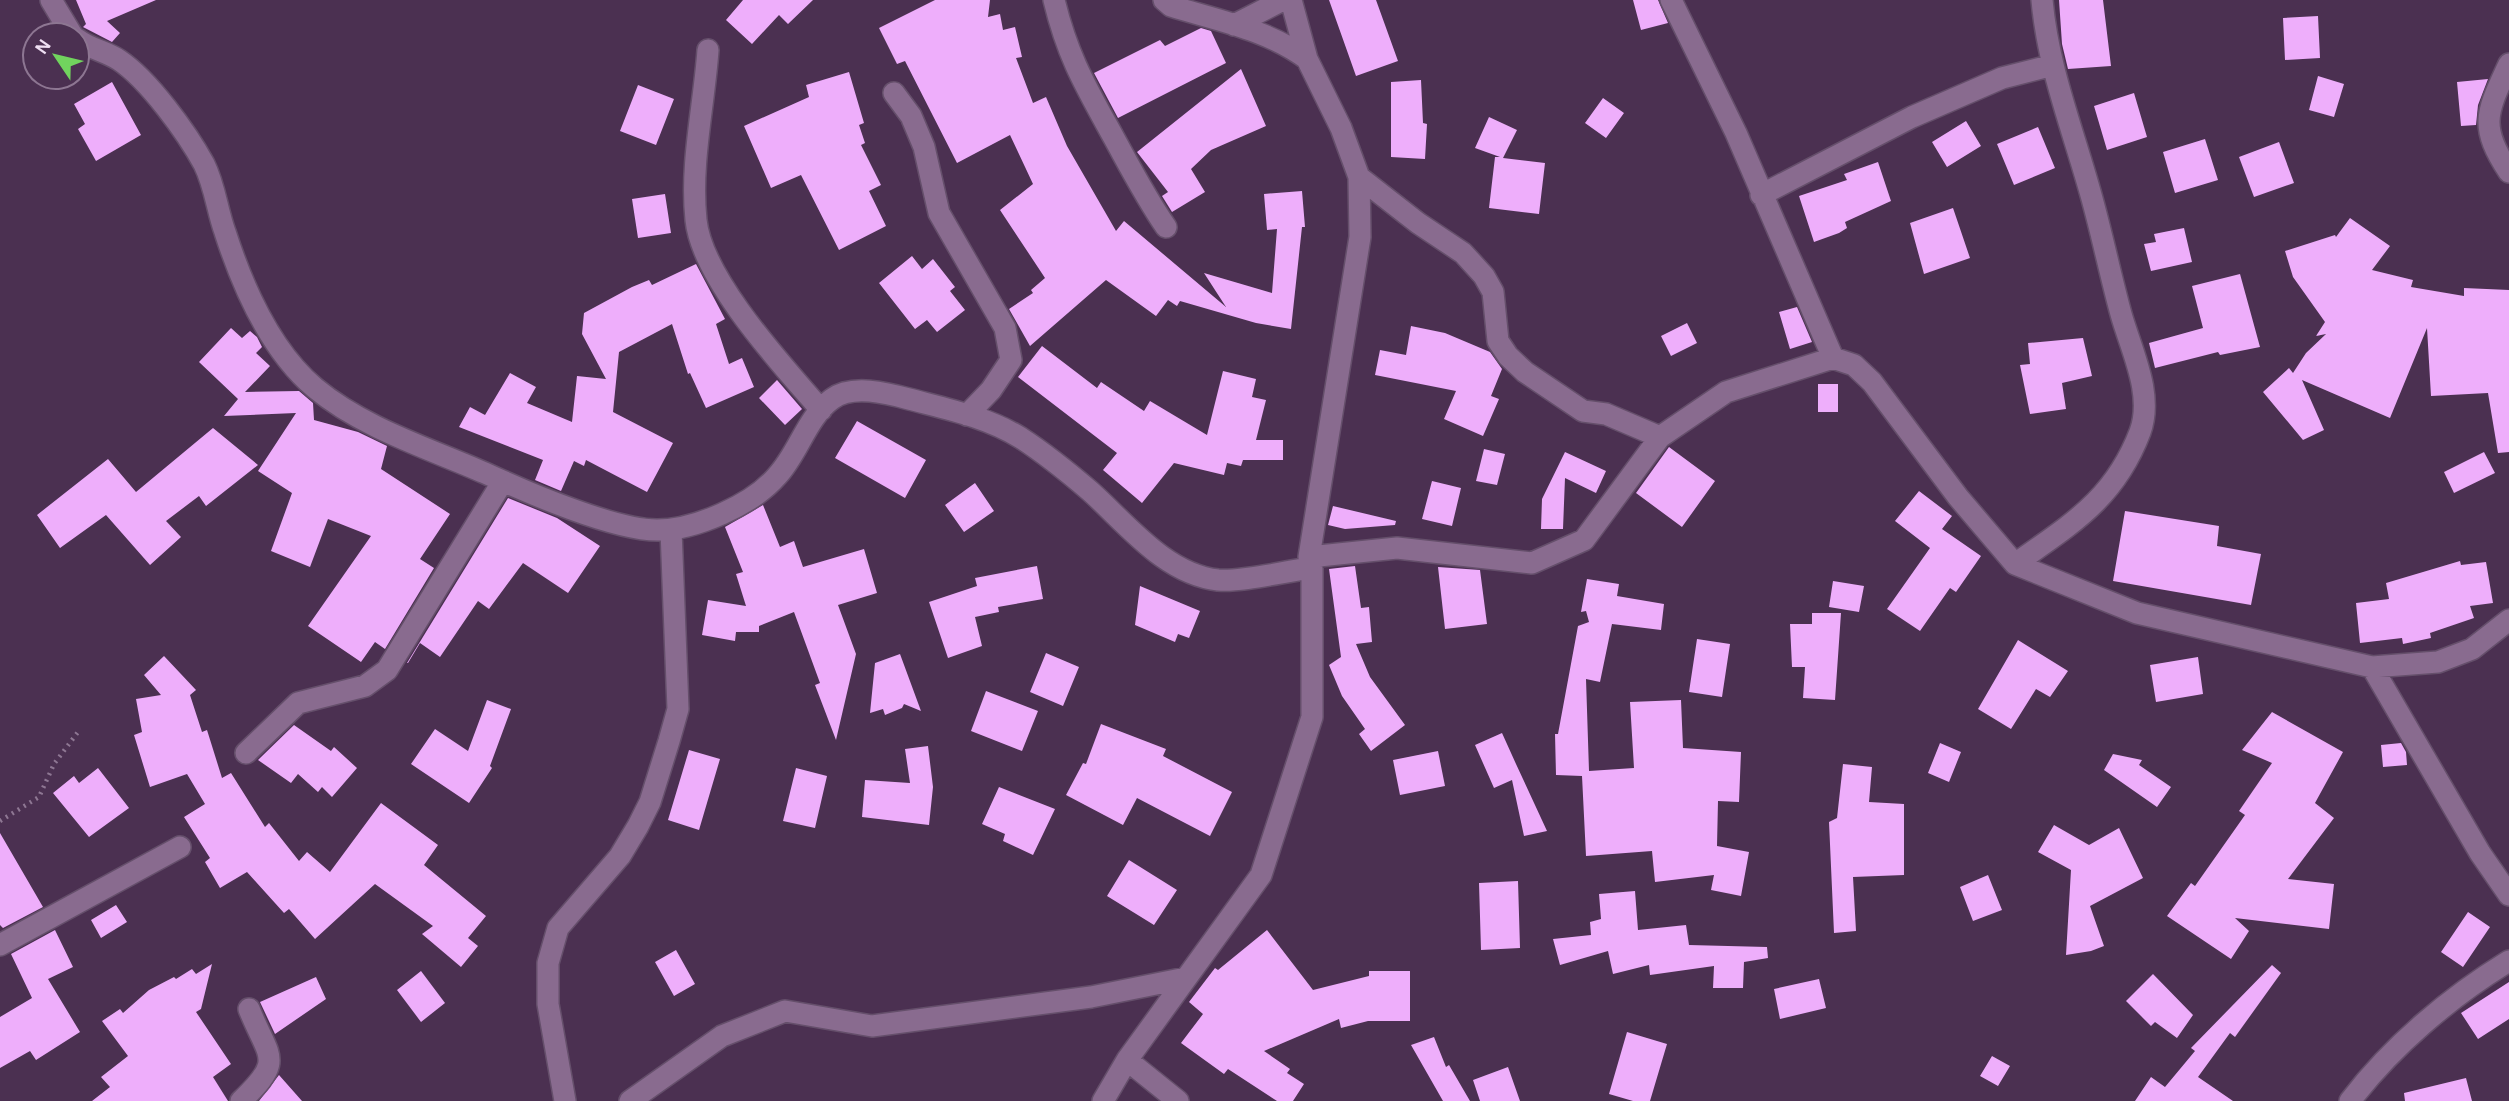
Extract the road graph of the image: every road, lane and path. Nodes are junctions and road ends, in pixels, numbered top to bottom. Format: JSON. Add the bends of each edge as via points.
{"nodes":[{"id":1,"x":51,"y":0,"type":"edge"},
{"id":2,"x":1054,"y":0,"type":"edge"},
{"id":3,"x":1164,"y":0,"type":"edge"},
{"id":4,"x":1283,"y":0,"type":"edge"},
{"id":5,"x":1291,"y":0,"type":"edge"},
{"id":6,"x":1671,"y":0,"type":"edge"},
{"id":7,"x":2042,"y":0,"type":"edge"},
{"id":8,"x":64,"y":21,"type":"edge"},
{"id":9,"x":1234,"y":25,"type":"junction"},
{"id":10,"x":91,"y":49,"type":"edge"},
{"id":11,"x":708,"y":50,"type":"dead end"},
{"id":12,"x":1307,"y":59,"type":"junction"},
{"id":13,"x":2509,"y":64,"type":"edge"},
{"id":14,"x":2053,"y":65,"type":"junction"},
{"id":15,"x":894,"y":93,"type":"dead end"},
{"id":16,"x":2509,"y":172,"type":"edge"},
{"id":17,"x":1359,"y":177,"type":"junction"},
{"id":18,"x":1761,"y":195,"type":"junction"},
{"id":19,"x":1167,"y":227,"type":"dead end"},
{"id":20,"x":1833,"y":358,"type":"junction"},
{"id":21,"x":821,"y":410,"type":"junction"},
{"id":22,"x":967,"y":415,"type":"junction"},
{"id":23,"x":1660,"y":438,"type":"junction"},
{"id":24,"x":503,"y":481,"type":"junction"},
{"id":25,"x":671,"y":530,"type":"junction"},
{"id":26,"x":1311,"y":563,"type":"junction"},
{"id":27,"x":2015,"y":564,"type":"junction"},
{"id":28,"x":2509,"y":620,"type":"edge"},
{"id":29,"x":2372,"y":667,"type":"junction"},
{"id":30,"x":78,"y":732,"type":"dead end"},
{"id":31,"x":246,"y":753,"type":"dead end"},
{"id":32,"x":0,"y":821,"type":"edge"},
{"id":33,"x":180,"y":846,"type":"dead end"},
{"id":34,"x":2509,"y":895,"type":"edge"},
{"id":35,"x":0,"y":945,"type":"edge"},
{"id":36,"x":2509,"y":961,"type":"edge"},
{"id":37,"x":1186,"y":978,"type":"junction"},
{"id":38,"x":249,"y":1009,"type":"dead end"},
{"id":39,"x":1127,"y":1060,"type":"junction"},
{"id":40,"x":241,"y":1101,"type":"edge"},
{"id":41,"x":565,"y":1101,"type":"edge"},
{"id":42,"x":630,"y":1101,"type":"edge"},
{"id":43,"x":1103,"y":1101,"type":"edge"},
{"id":44,"x":1178,"y":1101,"type":"edge"},
{"id":45,"x":2350,"y":1101,"type":"edge"}],
"edges":[{"from":1,"to":8,"type":"street"},
{"from":2,"to":19,"type":"street","via":[[1076,72]]},
{"from":3,"to":9,"type":"street"},
{"from":4,"to":9,"type":"street"},
{"from":5,"to":12,"type":"street"},
{"from":6,"to":18,"type":"street","via":[[1737,133]]},
{"from":7,"to":14,"type":"street"},
{"from":9,"to":12,"type":"street","via":[[1292,47]]},
{"from":10,"to":24,"type":"street","via":[[119,60],[151,91],[186,137],[212,184],[224,231],[255,307],[280,351],[313,387],[349,413]]},
{"from":11,"to":21,"type":"street","via":[[695,170],[696,223],[726,290],[754,332]]},
{"from":12,"to":17,"type":"street"},
{"from":13,"to":16,"type":"street","via":[[2488,125],[2492,146]]},
{"from":14,"to":18,"type":"street","via":[[2002,78],[1912,117]]},
{"from":14,"to":27,"type":"street","via":[[2143,383],[2141,429],[2103,499]]},
{"from":15,"to":22,"type":"street","via":[[911,116],[924,147],[939,213],[1005,328],[1011,360]]},
{"from":17,"to":23,"type":"street","via":[[1464,253],[1477,268],[1493,292],[1498,341],[1525,372],[1583,411],[1606,414]]},
{"from":17,"to":26,"type":"street","via":[[1360,237]]},
{"from":18,"to":20,"type":"street"},
{"from":20,"to":23,"type":"street","via":[[1726,393]]},
{"from":20,"to":27,"type":"street","via":[[1854,365],[1872,382]]},
{"from":21,"to":22,"type":"street","via":[[833,397],[853,391],[894,395]]},
{"from":21,"to":25,"type":"street","via":[[776,478],[706,522]]},
{"from":22,"to":26,"type":"street","via":[[1023,440],[1183,570],[1220,580]]},
{"from":23,"to":26,"type":"street","via":[[1584,540],[1532,564],[1398,548]]},
{"from":24,"to":25,"type":"street","via":[[637,530]]},
{"from":24,"to":31,"type":"street","via":[[387,670],[365,686],[298,703]]},
{"from":25,"to":41,"type":"street","via":[[678,709],[669,741],[638,826],[620,856],[558,928],[548,963],[548,1004]]},
{"from":26,"to":37,"type":"street","via":[[1312,717],[1261,875]]},
{"from":27,"to":29,"type":"street","via":[[2137,612]]},
{"from":28,"to":29,"type":"street","via":[[2472,649],[2438,662]]},
{"from":29,"to":34,"type":"street"},
{"from":30,"to":32,"type":"path","via":[[54,764],[39,797]]},
{"from":33,"to":35,"type":"street"},
{"from":36,"to":45,"type":"street","via":[[2376,1067]]},
{"from":37,"to":39,"type":"street"},
{"from":37,"to":42,"type":"street","via":[[1065,1001],[872,1026],[785,1011],[722,1036]]},
{"from":38,"to":40,"type":"street","via":[[271,1058],[265,1078]]},
{"from":39,"to":43,"type":"street"},
{"from":39,"to":44,"type":"street"}]}
